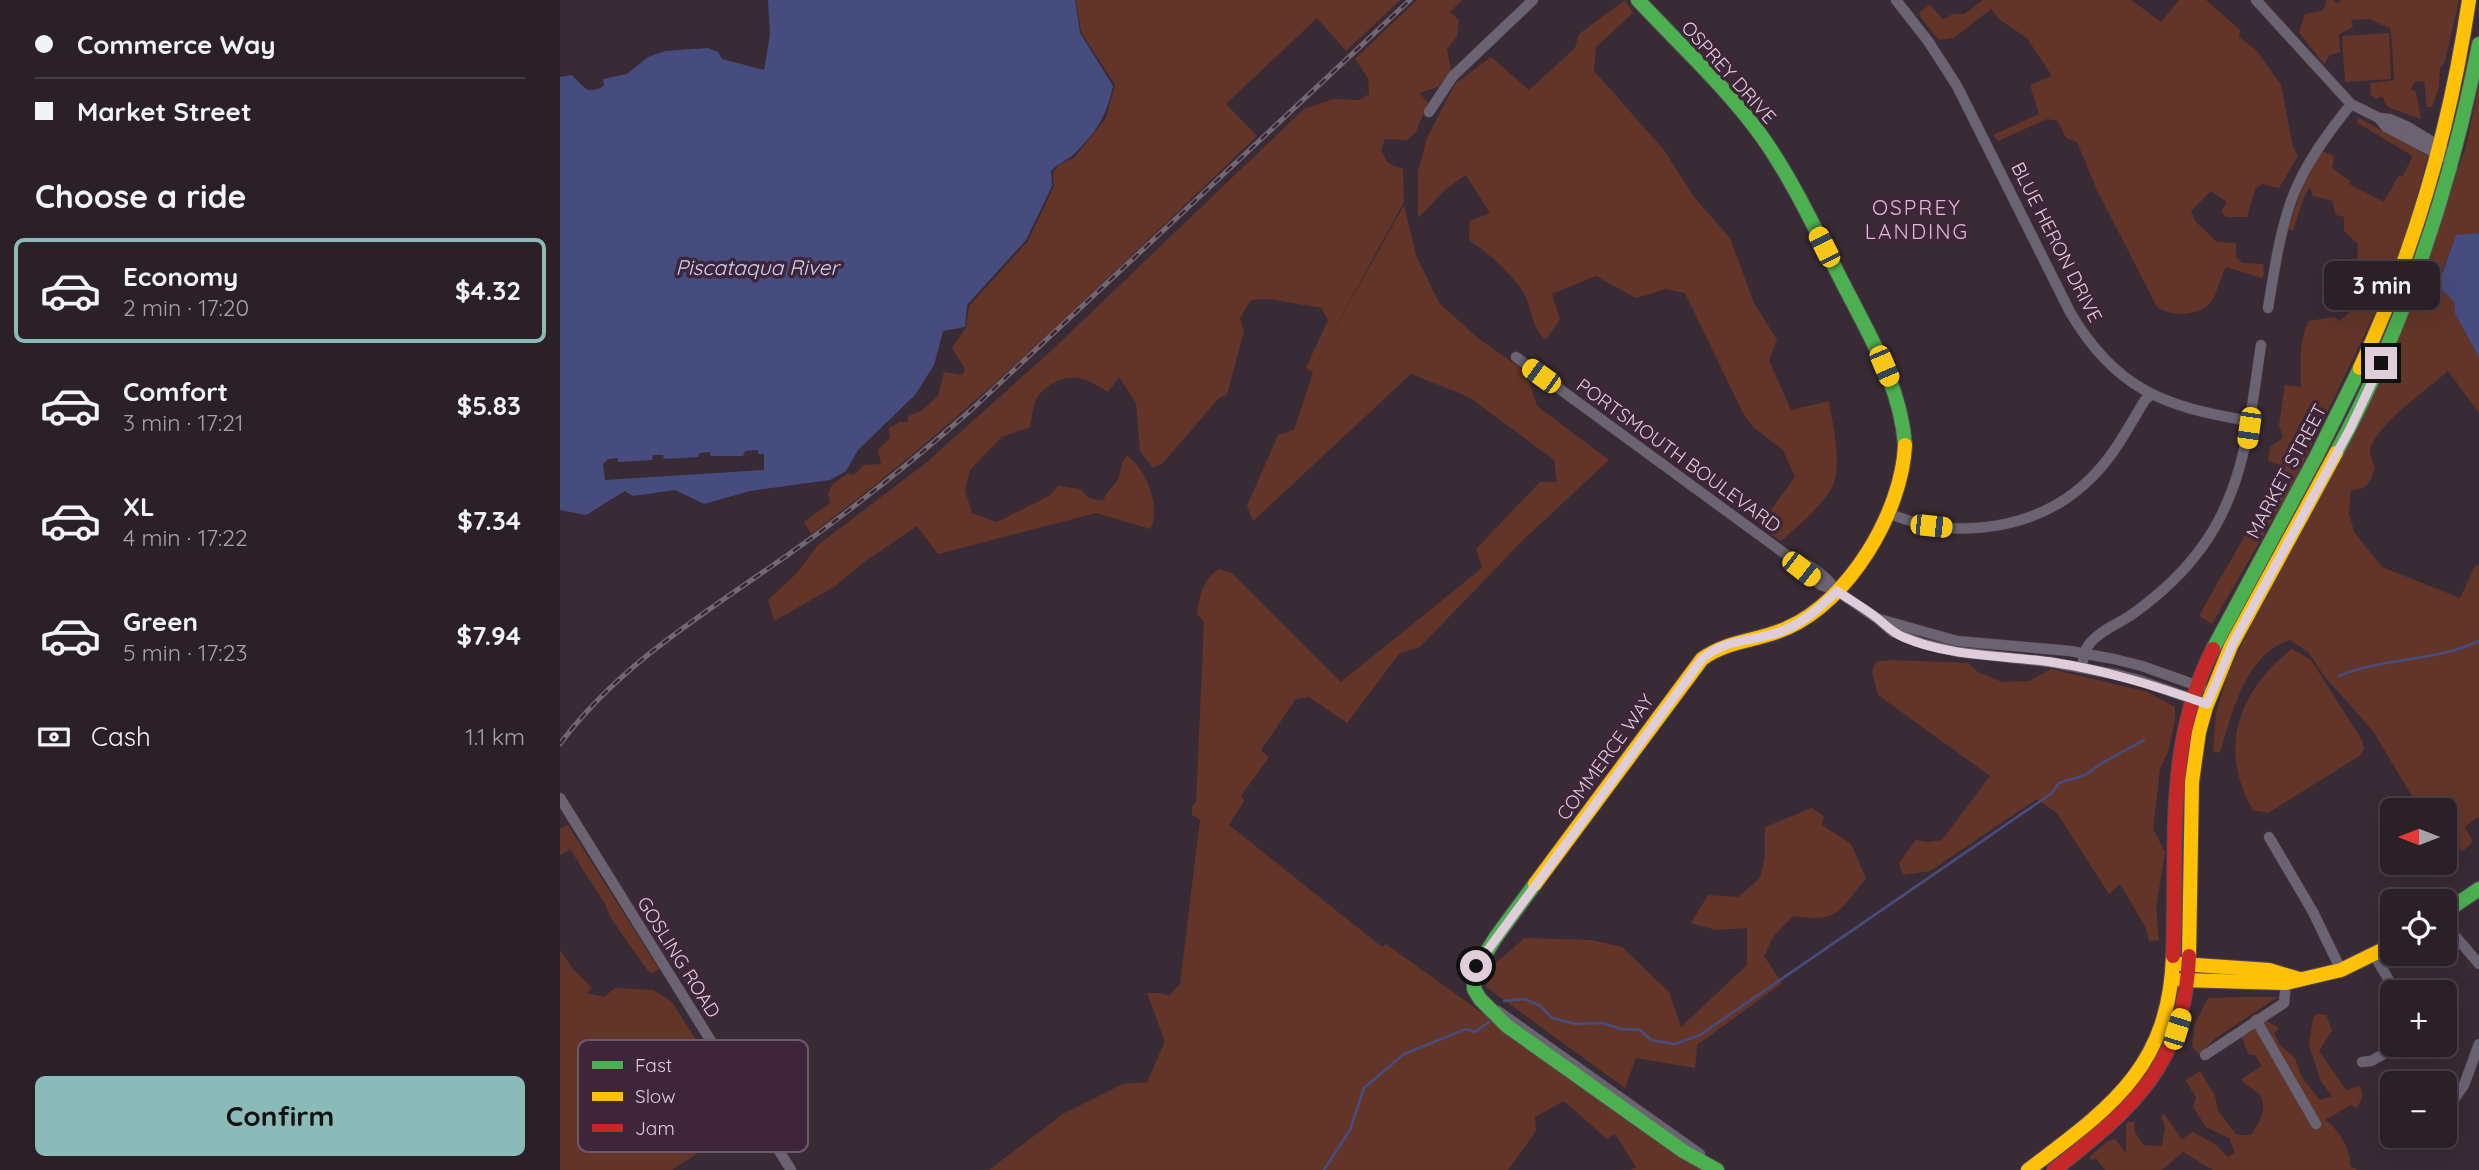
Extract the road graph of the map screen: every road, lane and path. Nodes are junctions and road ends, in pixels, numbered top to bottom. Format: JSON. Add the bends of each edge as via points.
{"nodes":[{"id":1,"x":1533,"y":0,"type":"edge"},
{"id":2,"x":1637,"y":0,"type":"edge"},
{"id":3,"x":1896,"y":0,"type":"edge"},
{"id":4,"x":2256,"y":0,"type":"edge"},
{"id":5,"x":2469,"y":0,"type":"edge"},
{"id":6,"x":2479,"y":44,"type":"edge"},
{"id":7,"x":2351,"y":104,"type":"junction"},
{"id":8,"x":1429,"y":113,"type":"dead end"},
{"id":9,"x":2440,"y":151,"type":"junction"},
{"id":10,"x":2455,"y":160,"type":"junction"},
{"id":11,"x":2268,"y":308,"type":"dead end"},
{"id":12,"x":2261,"y":345,"type":"dead end"},
{"id":13,"x":1516,"y":357,"type":"dead end"},
{"id":14,"x":2151,"y":395,"type":"junction"},
{"id":15,"x":2250,"y":421,"type":"junction"},
{"id":16,"x":1888,"y":513,"type":"junction"},
{"id":17,"x":1837,"y":591,"type":"junction"},
{"id":18,"x":1878,"y":619,"type":"junction"},
{"id":19,"x":2085,"y":654,"type":"junction"},
{"id":20,"x":2081,"y":668,"type":"junction"},
{"id":21,"x":2202,"y":695,"type":"junction"},
{"id":22,"x":560,"y":798,"type":"edge"},
{"id":23,"x":2269,"y":837,"type":"dead end"},
{"id":24,"x":2479,"y":889,"type":"edge"},
{"id":25,"x":2457,"y":904,"type":"edge"},
{"id":26,"x":2457,"y":938,"type":"edge"},
{"id":27,"x":2380,"y":952,"type":"edge"},
{"id":28,"x":2374,"y":955,"type":"junction"},
{"id":29,"x":2173,"y":963,"type":"junction"},
{"id":30,"x":2189,"y":964,"type":"junction"},
{"id":31,"x":2479,"y":964,"type":"edge"},
{"id":32,"x":2342,"y":970,"type":"junction"},
{"id":33,"x":2171,"y":979,"type":"junction"},
{"id":34,"x":2188,"y":980,"type":"junction"},
{"id":35,"x":2389,"y":980,"type":"edge"},
{"id":36,"x":2293,"y":981,"type":"junction"},
{"id":37,"x":2256,"y":1020,"type":"junction"},
{"id":38,"x":710,"y":1040,"type":"edge"},
{"id":39,"x":2479,"y":1044,"type":"edge"},
{"id":40,"x":2205,"y":1055,"type":"dead end"},
{"id":41,"x":2380,"y":1057,"type":"edge"},
{"id":42,"x":2362,"y":1062,"type":"dead end"},
{"id":43,"x":2457,"y":1095,"type":"edge"},
{"id":44,"x":2316,"y":1124,"type":"dead end"},
{"id":45,"x":780,"y":1152,"type":"edge"},
{"id":46,"x":1713,"y":1166,"type":"edge"},
{"id":47,"x":791,"y":1170,"type":"edge"},
{"id":48,"x":2028,"y":1170,"type":"edge"},
{"id":49,"x":2054,"y":1170,"type":"edge"}],
"edges":[{"from":1,"to":8,"type":"street","via":[[1453,76]]},
{"from":2,"to":16,"type":"main road","name":"OSPREY DRIVE","via":[[1765,141],[1873,343],[1898,403],[1905,439],[1902,470]]},
{"from":3,"to":14,"type":"street","name":"BLUE HERON DRIVE","via":[[1957,86],[2082,332],[2114,370]]},
{"from":4,"to":7,"type":"street"},
{"from":5,"to":9,"type":"main road","name":"MARKET STREET"},
{"from":6,"to":10,"type":"main road","name":"MARKET STREET"},
{"from":7,"to":9,"type":"street","via":[[2379,118],[2386,127]]},
{"from":7,"to":11,"type":"street","via":[[2297,187],[2277,253]]},
{"from":9,"to":10,"type":"street"},
{"from":9,"to":21,"type":"main road","name":"MARKET STREET","via":[[2397,285],[2361,368],[2217,643]]},
{"from":10,"to":21,"type":"main road","name":"MARKET STREET","via":[[2432,237],[2388,349],[2350,429]]},
{"from":12,"to":15,"type":"street"},
{"from":13,"to":17,"type":"street","name":"PORTSMOUTH BOULEVARD","via":[[1788,556],[1808,564]]},
{"from":14,"to":15,"type":"street","name":"BLUE HERON DRIVE"},
{"from":14,"to":16,"type":"street","via":[[2093,477],[2036,515],[1990,527],[1951,528],[1916,524]]},
{"from":15,"to":19,"type":"street","via":[[2238,480],[2201,548],[2164,589],[2098,635]]},
{"from":16,"to":17,"type":"main road","name":"OSPREY DRIVE"},
{"from":17,"to":18,"type":"street","name":"PORTSMOUTH BOULEVARD"},
{"from":17,"to":46,"type":"main road","name":"COMMERCE WAY","via":[[1791,627],[1727,643],[1697,664],[1474,972],[1476,994],[1507,1026],[1683,1151]]},
{"from":18,"to":19,"type":"street","name":"PORTSMOUTH BOULEVARD","via":[[1957,641]]},
{"from":18,"to":20,"type":"street","name":"PORTSMOUTH BOULEVARD","via":[[1893,632],[1946,650]]},
{"from":19,"to":20,"type":"street"},
{"from":19,"to":21,"type":"street","name":"PORTSMOUTH BOULEVARD","via":[[2128,662]]},
{"from":20,"to":21,"type":"street","name":"PORTSMOUTH BOULEVARD"},
{"from":21,"to":29,"type":"main road","name":"MARKET STREET","via":[[2182,737],[2176,779]]},
{"from":21,"to":30,"type":"main road","name":"MARKET STREET","via":[[2191,790]]},
{"from":22,"to":38,"type":"street","name":"GOSLING ROAD"},
{"from":23,"to":32,"type":"street"},
{"from":24,"to":25,"type":"main road"},
{"from":26,"to":31,"type":"street"},
{"from":27,"to":28,"type":"main road"},
{"from":28,"to":32,"type":"main road"},
{"from":28,"to":35,"type":"street"},
{"from":29,"to":30,"type":"main road"},
{"from":29,"to":33,"type":"main road","name":"MARKET STREET"},
{"from":30,"to":34,"type":"main road","name":"MARKET STREET"},
{"from":30,"to":36,"type":"main road","via":[[2269,970]]},
{"from":32,"to":36,"type":"main road"},
{"from":33,"to":34,"type":"main road"},
{"from":33,"to":48,"type":"main road","name":"MARKET STREET","via":[[2161,1027],[2133,1080],[2113,1103]]},
{"from":34,"to":36,"type":"main road"},
{"from":34,"to":49,"type":"main road","name":"MARKET STREET","via":[[2177,1029],[2152,1080],[2123,1114]]},
{"from":36,"to":37,"type":"street","via":[[2284,1003]]},
{"from":37,"to":40,"type":"street"},
{"from":37,"to":44,"type":"street"},
{"from":39,"to":43,"type":"street"},
{"from":41,"to":42,"type":"street"},
{"from":45,"to":47,"type":"street","name":"GOSLING ROAD"}]}
